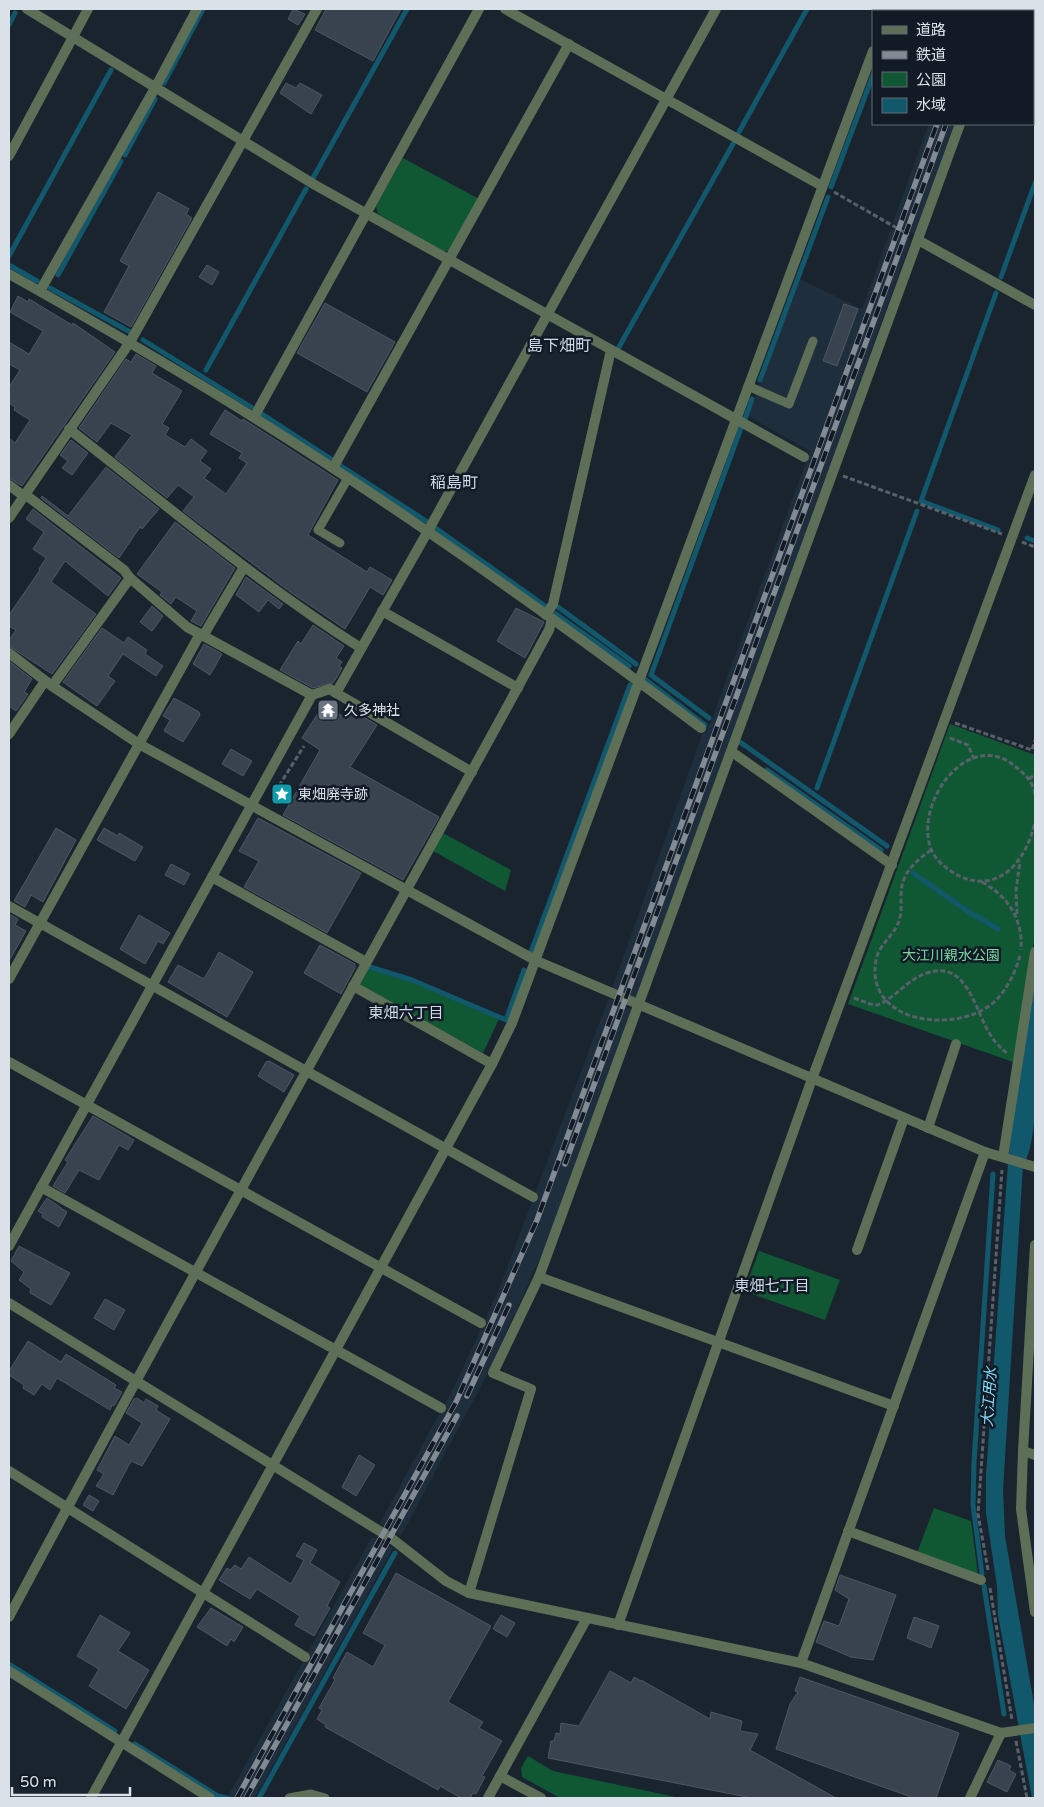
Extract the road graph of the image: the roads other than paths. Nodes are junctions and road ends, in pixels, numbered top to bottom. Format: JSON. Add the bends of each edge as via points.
{"nodes":[{"id":1,"x":27,"y":9,"type":"edge"},
{"id":2,"x":88,"y":9,"type":"edge"},
{"id":3,"x":197,"y":9,"type":"edge"},
{"id":4,"x":317,"y":9,"type":"edge"},
{"id":5,"x":479,"y":9,"type":"edge"},
{"id":6,"x":505,"y":9,"type":"edge"},
{"id":7,"x":716,"y":9,"type":"edge"},
{"id":8,"x":73,"y":37,"type":"junction"},
{"id":9,"x":569,"y":44,"type":"junction"},
{"id":10,"x":872,"y":54,"type":"edge"},
{"id":11,"x":155,"y":88,"type":"junction"},
{"id":12,"x":666,"y":99,"type":"junction"},
{"id":13,"x":960,"y":125,"type":"edge"},
{"id":14,"x":244,"y":142,"type":"junction"},
{"id":15,"x":9,"y":156,"type":"edge"},
{"id":16,"x":822,"y":186,"type":"junction"},
{"id":17,"x":366,"y":214,"type":"junction"},
{"id":18,"x":918,"y":240,"type":"junction"},
{"id":19,"x":449,"y":260,"type":"junction"},
{"id":20,"x":9,"y":274,"type":"edge"},
{"id":21,"x":40,"y":291,"type":"junction"},
{"id":22,"x":1035,"y":305,"type":"edge"},
{"id":23,"x":548,"y":314,"type":"junction"},
{"id":24,"x":813,"y":341,"type":"dead end"},
{"id":25,"x":130,"y":342,"type":"junction"},
{"id":26,"x":611,"y":350,"type":"junction"},
{"id":27,"x":748,"y":386,"type":"junction"},
{"id":28,"x":254,"y":417,"type":"junction"},
{"id":29,"x":736,"y":419,"type":"junction"},
{"id":30,"x":69,"y":429,"type":"junction"},
{"id":31,"x":804,"y":457,"type":"dead end"},
{"id":32,"x":333,"y":468,"type":"junction"},
{"id":33,"x":1035,"y":475,"type":"edge"},
{"id":34,"x":348,"y":478,"type":"junction"},
{"id":35,"x":9,"y":485,"type":"edge"},
{"id":36,"x":26,"y":496,"type":"junction"},
{"id":37,"x":9,"y":518,"type":"edge"},
{"id":38,"x":428,"y":532,"type":"junction"},
{"id":39,"x":340,"y":544,"type":"dead end"},
{"id":40,"x":244,"y":567,"type":"junction"},
{"id":41,"x":130,"y":578,"type":"junction"},
{"id":42,"x":382,"y":611,"type":"junction"},
{"id":43,"x":549,"y":617,"type":"junction"},
{"id":44,"x":202,"y":635,"type":"junction"},
{"id":45,"x":361,"y":648,"type":"junction"},
{"id":46,"x":9,"y":653,"type":"edge"},
{"id":47,"x":638,"y":681,"type":"junction"},
{"id":48,"x":49,"y":683,"type":"junction"},
{"id":49,"x":518,"y":688,"type":"junction"},
{"id":50,"x":336,"y":693,"type":"junction"},
{"id":51,"x":312,"y":695,"type":"junction"},
{"id":52,"x":701,"y":728,"type":"dead end"},
{"id":53,"x":9,"y":734,"type":"edge"},
{"id":54,"x":139,"y":744,"type":"junction"},
{"id":55,"x":732,"y":752,"type":"junction"},
{"id":56,"x":472,"y":772,"type":"junction"},
{"id":57,"x":251,"y":806,"type":"junction"},
{"id":58,"x":892,"y":865,"type":"junction"},
{"id":59,"x":212,"y":877,"type":"junction"},
{"id":60,"x":406,"y":891,"type":"junction"},
{"id":61,"x":9,"y":906,"type":"edge"},
{"id":62,"x":40,"y":923,"type":"junction"},
{"id":63,"x":1035,"y":952,"type":"edge"},
{"id":64,"x":537,"y":961,"type":"junction"},
{"id":65,"x":366,"y":962,"type":"junction"},
{"id":66,"x":9,"y":979,"type":"edge"},
{"id":67,"x":153,"y":986,"type":"junction"},
{"id":68,"x":353,"y":986,"type":"junction"},
{"id":69,"x":639,"y":1006,"type":"junction"},
{"id":70,"x":956,"y":1044,"type":"dead end"},
{"id":71,"x":9,"y":1062,"type":"edge"},
{"id":72,"x":492,"y":1064,"type":"junction"},
{"id":73,"x":306,"y":1071,"type":"junction"},
{"id":74,"x":812,"y":1079,"type":"junction"},
{"id":75,"x":87,"y":1104,"type":"junction"},
{"id":76,"x":904,"y":1118,"type":"junction"},
{"id":77,"x":928,"y":1128,"type":"junction"},
{"id":78,"x":446,"y":1149,"type":"junction"},
{"id":79,"x":985,"y":1152,"type":"junction"},
{"id":80,"x":1004,"y":1157,"type":"junction"},
{"id":81,"x":1033,"y":1166,"type":"edge"},
{"id":82,"x":42,"y":1187,"type":"junction"},
{"id":83,"x":240,"y":1189,"type":"junction"},
{"id":84,"x":533,"y":1197,"type":"dead end"},
{"id":85,"x":1035,"y":1245,"type":"edge"},
{"id":86,"x":9,"y":1246,"type":"edge"},
{"id":87,"x":857,"y":1250,"type":"dead end"},
{"id":88,"x":381,"y":1267,"type":"junction"},
{"id":89,"x":194,"y":1271,"type":"junction"},
{"id":90,"x":539,"y":1277,"type":"junction"},
{"id":91,"x":9,"y":1303,"type":"edge"},
{"id":92,"x":1033,"y":1321,"type":"edge"},
{"id":93,"x":481,"y":1323,"type":"dead end"},
{"id":94,"x":719,"y":1342,"type":"junction"},
{"id":95,"x":336,"y":1349,"type":"junction"},
{"id":96,"x":134,"y":1381,"type":"junction"},
{"id":97,"x":894,"y":1406,"type":"junction"},
{"id":98,"x":441,"y":1408,"type":"dead end"},
{"id":99,"x":1022,"y":1451,"type":"junction"},
{"id":100,"x":1035,"y":1455,"type":"edge"},
{"id":101,"x":272,"y":1465,"type":"junction"},
{"id":102,"x":9,"y":1471,"type":"edge"},
{"id":103,"x":67,"y":1507,"type":"junction"},
{"id":104,"x":848,"y":1531,"type":"junction"},
{"id":105,"x":981,"y":1580,"type":"dead end"},
{"id":106,"x":203,"y":1593,"type":"junction"},
{"id":107,"x":469,"y":1593,"type":"junction"},
{"id":108,"x":1035,"y":1612,"type":"edge"},
{"id":109,"x":9,"y":1616,"type":"edge"},
{"id":110,"x":587,"y":1618,"type":"junction"},
{"id":111,"x":618,"y":1625,"type":"junction"},
{"id":112,"x":305,"y":1657,"type":"dead end"},
{"id":113,"x":801,"y":1663,"type":"junction"},
{"id":114,"x":9,"y":1671,"type":"edge"},
{"id":115,"x":1035,"y":1728,"type":"edge"},
{"id":116,"x":1000,"y":1733,"type":"junction"},
{"id":117,"x":122,"y":1743,"type":"junction"},
{"id":118,"x":500,"y":1776,"type":"junction"},
{"id":119,"x":92,"y":1798,"type":"edge"},
{"id":120,"x":210,"y":1798,"type":"edge"},
{"id":121,"x":289,"y":1798,"type":"edge"},
{"id":122,"x":325,"y":1798,"type":"edge"},
{"id":123,"x":488,"y":1798,"type":"edge"},
{"id":124,"x":541,"y":1798,"type":"edge"},
{"id":125,"x":970,"y":1798,"type":"edge"}],
"edges":[{"from":1,"to":8,"type":"street"},
{"from":2,"to":8,"type":"street"},
{"from":3,"to":11,"type":"street"},
{"from":4,"to":14,"type":"street"},
{"from":5,"to":17,"type":"street"},
{"from":6,"to":9,"type":"street"},
{"from":7,"to":12,"type":"street"},
{"from":8,"to":11,"type":"street"},
{"from":8,"to":15,"type":"street"},
{"from":9,"to":12,"type":"street"},
{"from":9,"to":19,"type":"street"},
{"from":10,"to":16,"type":"street"},
{"from":11,"to":14,"type":"street"},
{"from":11,"to":21,"type":"street"},
{"from":12,"to":16,"type":"street"},
{"from":12,"to":23,"type":"street"},
{"from":13,"to":18,"type":"street"},
{"from":14,"to":17,"type":"street"},
{"from":14,"to":25,"type":"street"},
{"from":16,"to":27,"type":"street"},
{"from":17,"to":19,"type":"street"},
{"from":17,"to":28,"type":"street"},
{"from":18,"to":22,"type":"street"},
{"from":18,"to":55,"type":"street"},
{"from":19,"to":23,"type":"street"},
{"from":19,"to":32,"type":"street"},
{"from":20,"to":21,"type":"street"},
{"from":21,"to":25,"type":"street"},
{"from":23,"to":26,"type":"street"},
{"from":23,"to":38,"type":"street"},
{"from":24,"to":27,"type":"lane","via":[[789,404]]},
{"from":25,"to":28,"type":"street"},
{"from":25,"to":30,"type":"street"},
{"from":26,"to":29,"type":"street"},
{"from":26,"to":43,"type":"street"},
{"from":27,"to":29,"type":"street"},
{"from":28,"to":32,"type":"street"},
{"from":29,"to":31,"type":"street"},
{"from":29,"to":47,"type":"street"},
{"from":30,"to":36,"type":"street"},
{"from":30,"to":40,"type":"street"},
{"from":32,"to":34,"type":"street"},
{"from":33,"to":58,"type":"street"},
{"from":34,"to":38,"type":"street"},
{"from":34,"to":39,"type":"lane","via":[[318,530]]},
{"from":35,"to":36,"type":"street"},
{"from":36,"to":37,"type":"street"},
{"from":36,"to":41,"type":"street","via":[[124,570]]},
{"from":38,"to":42,"type":"street"},
{"from":38,"to":43,"type":"street"},
{"from":40,"to":44,"type":"street"},
{"from":40,"to":45,"type":"street"},
{"from":41,"to":44,"type":"street","via":[[187,627]]},
{"from":41,"to":48,"type":"street"},
{"from":42,"to":45,"type":"street"},
{"from":42,"to":49,"type":"street"},
{"from":43,"to":47,"type":"street"},
{"from":43,"to":49,"type":"street","via":[[549,630]]},
{"from":44,"to":51,"type":"street"},
{"from":44,"to":54,"type":"street"},
{"from":45,"to":50,"type":"street"},
{"from":46,"to":48,"type":"street"},
{"from":47,"to":52,"type":"street"},
{"from":47,"to":64,"type":"street"},
{"from":48,"to":53,"type":"street"},
{"from":48,"to":54,"type":"street"},
{"from":49,"to":56,"type":"street"},
{"from":50,"to":51,"type":"street","via":[[330,690]]},
{"from":50,"to":56,"type":"street"},
{"from":51,"to":57,"type":"street"},
{"from":54,"to":57,"type":"street"},
{"from":54,"to":62,"type":"street"},
{"from":55,"to":58,"type":"street"},
{"from":55,"to":69,"type":"street"},
{"from":56,"to":60,"type":"street"},
{"from":57,"to":59,"type":"street"},
{"from":57,"to":60,"type":"street"},
{"from":58,"to":74,"type":"street"},
{"from":59,"to":65,"type":"street"},
{"from":59,"to":67,"type":"street"},
{"from":60,"to":64,"type":"street"},
{"from":60,"to":65,"type":"street"},
{"from":61,"to":62,"type":"street"},
{"from":62,"to":66,"type":"street"},
{"from":62,"to":67,"type":"street"},
{"from":63,"to":80,"type":"street"},
{"from":64,"to":69,"type":"street"},
{"from":64,"to":72,"type":"street"},
{"from":65,"to":68,"type":"street"},
{"from":67,"to":73,"type":"street"},
{"from":67,"to":75,"type":"street"},
{"from":68,"to":72,"type":"street"},
{"from":68,"to":73,"type":"street"},
{"from":69,"to":74,"type":"street"},
{"from":69,"to":90,"type":"street"},
{"from":70,"to":77,"type":"street"},
{"from":71,"to":75,"type":"street"},
{"from":72,"to":78,"type":"street"},
{"from":73,"to":78,"type":"street"},
{"from":73,"to":83,"type":"street"},
{"from":74,"to":76,"type":"street"},
{"from":74,"to":94,"type":"street"},
{"from":75,"to":82,"type":"street"},
{"from":75,"to":83,"type":"street"},
{"from":76,"to":77,"type":"street"},
{"from":76,"to":87,"type":"street"},
{"from":77,"to":79,"type":"street"},
{"from":78,"to":84,"type":"street"},
{"from":78,"to":88,"type":"street"},
{"from":79,"to":80,"type":"street"},
{"from":79,"to":97,"type":"street"},
{"from":80,"to":81,"type":"street"},
{"from":82,"to":86,"type":"street"},
{"from":82,"to":89,"type":"street"},
{"from":83,"to":88,"type":"street"},
{"from":83,"to":89,"type":"street"},
{"from":85,"to":92,"type":"street"},
{"from":88,"to":93,"type":"street"},
{"from":88,"to":95,"type":"street"},
{"from":89,"to":95,"type":"street"},
{"from":89,"to":96,"type":"street"},
{"from":90,"to":94,"type":"street"},
{"from":90,"to":107,"type":"street","via":[[493,1373],[530,1388]]},
{"from":91,"to":96,"type":"street"},
{"from":92,"to":99,"type":"street"},
{"from":94,"to":97,"type":"street"},
{"from":94,"to":111,"type":"street"},
{"from":95,"to":98,"type":"street"},
{"from":95,"to":101,"type":"street"},
{"from":96,"to":101,"type":"street"},
{"from":96,"to":103,"type":"street"},
{"from":97,"to":104,"type":"street"},
{"from":99,"to":100,"type":"street"},
{"from":99,"to":108,"type":"street","via":[[1021,1509]]},
{"from":101,"to":106,"type":"street"},
{"from":101,"to":107,"type":"street","via":[[391,1538],[446,1582]]},
{"from":102,"to":103,"type":"street"},
{"from":103,"to":106,"type":"street"},
{"from":103,"to":109,"type":"street"},
{"from":104,"to":105,"type":"street"},
{"from":104,"to":113,"type":"street"},
{"from":106,"to":112,"type":"street"},
{"from":106,"to":117,"type":"street"},
{"from":107,"to":110,"type":"street"},
{"from":110,"to":111,"type":"street"},
{"from":110,"to":118,"type":"street"},
{"from":111,"to":113,"type":"street"},
{"from":113,"to":116,"type":"street"},
{"from":114,"to":117,"type":"street"},
{"from":115,"to":116,"type":"street"},
{"from":116,"to":125,"type":"street"},
{"from":117,"to":119,"type":"street"},
{"from":117,"to":120,"type":"street"},
{"from":118,"to":123,"type":"street"},
{"from":118,"to":124,"type":"street"},
{"from":121,"to":122,"type":"lane","via":[[311,1794]]}]}
